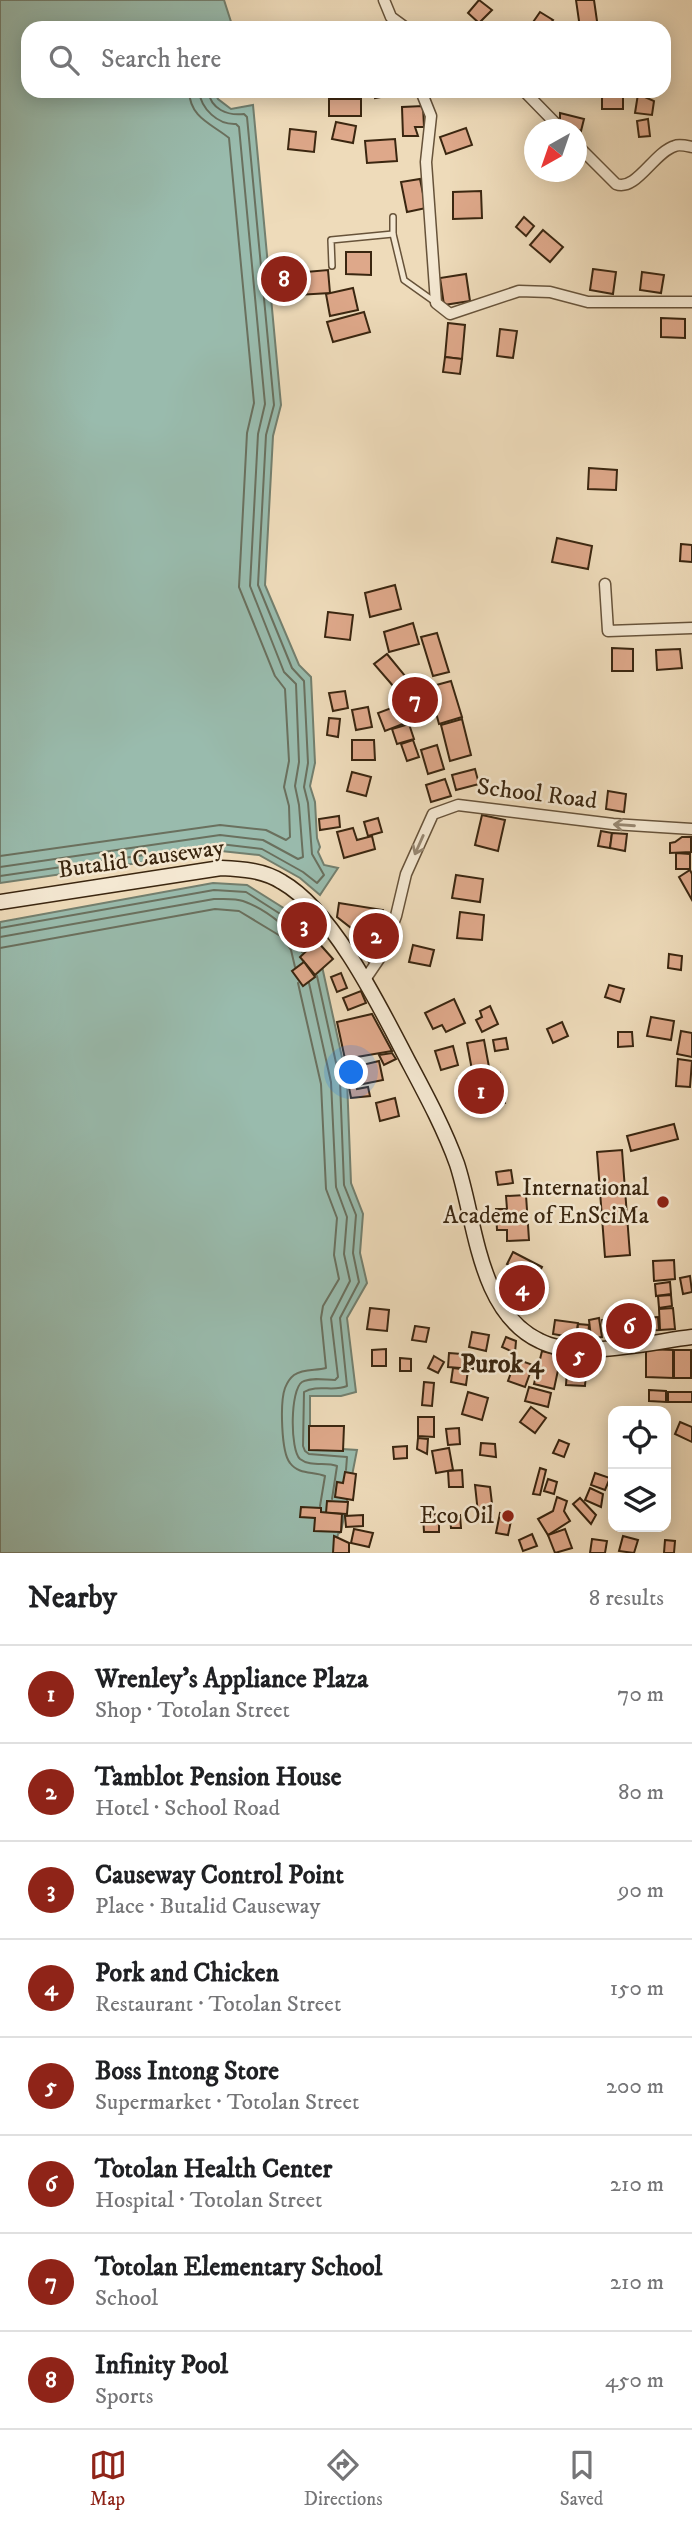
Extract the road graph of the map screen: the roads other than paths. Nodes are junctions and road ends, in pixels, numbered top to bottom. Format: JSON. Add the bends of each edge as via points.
{"nodes":[{"id":1,"x":384,"y":0,"type":"edge"},
{"id":2,"x":396,"y":21,"type":"edge"},
{"id":3,"x":424,"y":98,"type":"edge"},
{"id":4,"x":531,"y":98,"type":"edge"},
{"id":5,"x":551,"y":119,"type":"edge"},
{"id":6,"x":692,"y":146,"type":"edge"},
{"id":7,"x":587,"y":155,"type":"edge"},
{"id":8,"x":393,"y":217,"type":"dead end"},
{"id":9,"x":393,"y":234,"type":"junction"},
{"id":10,"x":332,"y":266,"type":"dead end"},
{"id":11,"x":692,"y":302,"type":"edge"},
{"id":12,"x":436,"y":303,"type":"junction"},
{"id":13,"x":605,"y":584,"type":"dead end"},
{"id":14,"x":692,"y":628,"type":"edge"},
{"id":15,"x":692,"y":829,"type":"edge"},
{"id":16,"x":0,"y":902,"type":"edge"},
{"id":17,"x":364,"y":981,"type":"junction"},
{"id":18,"x":692,"y":1337,"type":"edge"}],
"edges":[{"from":1,"to":2,"type":"street"},
{"from":3,"to":12,"type":"street","via":[[431,116],[426,162]]},
{"from":4,"to":5,"type":"street"},
{"from":6,"to":7,"type":"street","via":[[675,146],[623,187]]},
{"from":8,"to":9,"type":"lane"},
{"from":9,"to":10,"type":"lane","via":[[331,240]]},
{"from":9,"to":12,"type":"lane","via":[[404,280]]},
{"from":11,"to":12,"type":"street","via":[[588,302],[550,292],[519,291],[450,314]]},
{"from":13,"to":14,"type":"street","via":[[608,631]]},
{"from":15,"to":17,"type":"street","name":"School Road","one_way":true,"via":[[458,805],[433,814],[406,874],[381,956]]},
{"from":16,"to":17,"type":"main road","name":"Butalid Causeway","via":[[221,867],[254,870],[282,881],[303,897]]},
{"from":17,"to":18,"type":"main road","name":"Butalid Causeway","via":[[438,1119],[457,1164],[489,1283],[503,1311],[520,1330],[542,1343],[582,1351]]}]}
